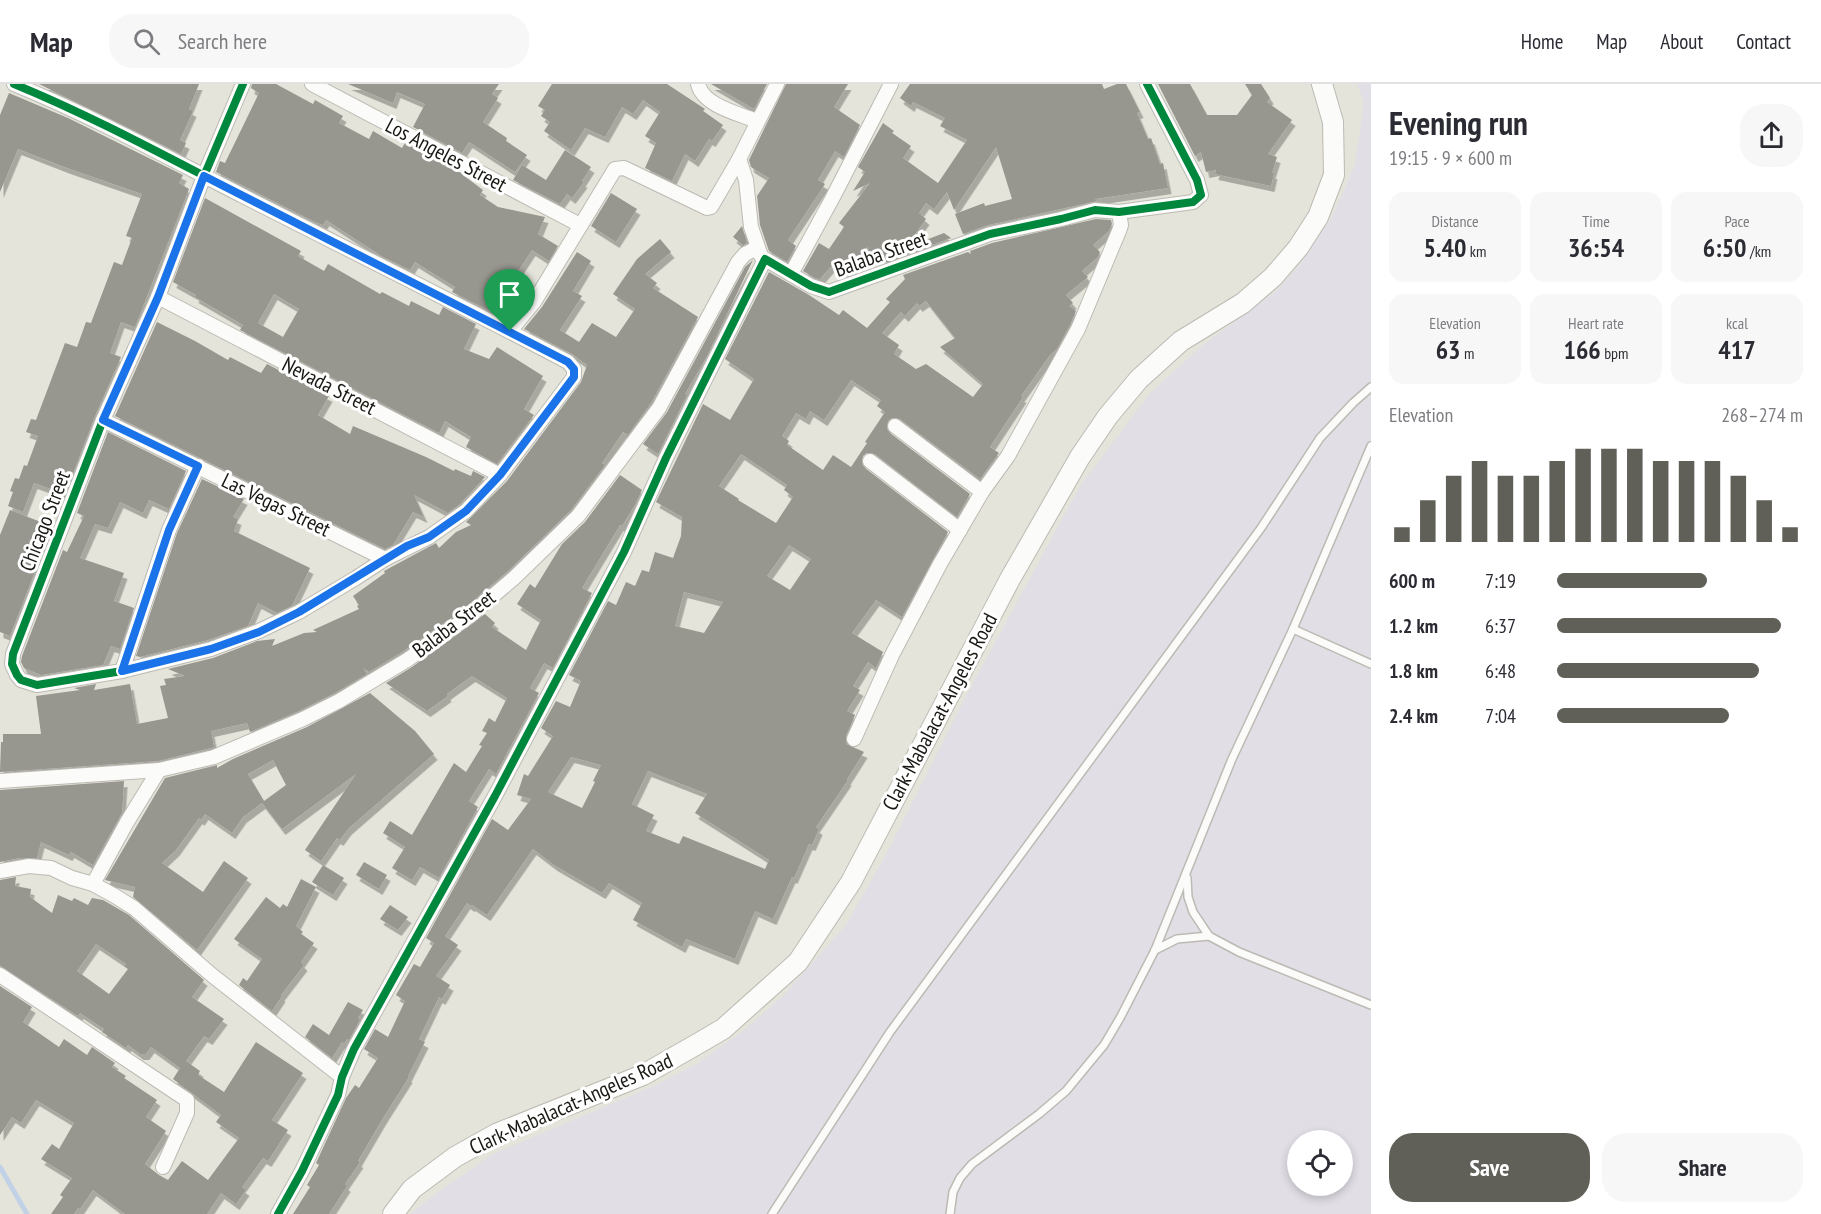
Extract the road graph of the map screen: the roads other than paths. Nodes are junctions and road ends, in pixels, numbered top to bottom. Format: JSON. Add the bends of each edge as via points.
{"nodes":[{"id":1,"x":14,"y":84,"type":"edge"},
{"id":2,"x":243,"y":84,"type":"edge"},
{"id":3,"x":312,"y":84,"type":"edge"},
{"id":4,"x":698,"y":84,"type":"edge"},
{"id":5,"x":777,"y":84,"type":"edge"},
{"id":6,"x":891,"y":84,"type":"edge"},
{"id":7,"x":1147,"y":84,"type":"edge"},
{"id":8,"x":1322,"y":84,"type":"edge"},
{"id":9,"x":758,"y":121,"type":"junction"},
{"id":10,"x":740,"y":159,"type":"junction"},
{"id":11,"x":204,"y":176,"type":"junction"},
{"id":12,"x":1119,"y":212,"type":"junction"},
{"id":13,"x":580,"y":225,"type":"junction"},
{"id":14,"x":761,"y":254,"type":"junction"},
{"id":15,"x":791,"y":274,"type":"junction"},
{"id":16,"x":158,"y":297,"type":"junction"},
{"id":17,"x":510,"y":331,"type":"junction"},
{"id":18,"x":1371,"y":387,"type":"edge"},
{"id":19,"x":103,"y":420,"type":"junction"},
{"id":20,"x":896,"y":426,"type":"dead end"},
{"id":21,"x":1371,"y":446,"type":"edge"},
{"id":22,"x":870,"y":461,"type":"dead end"},
{"id":23,"x":198,"y":466,"type":"junction"},
{"id":24,"x":500,"y":475,"type":"junction"},
{"id":25,"x":982,"y":492,"type":"junction"},
{"id":26,"x":960,"y":530,"type":"junction"},
{"id":27,"x":385,"y":559,"type":"junction"},
{"id":28,"x":1293,"y":629,"type":"junction"},
{"id":29,"x":1371,"y":664,"type":"edge"},
{"id":30,"x":122,"y":671,"type":"junction"},
{"id":31,"x":854,"y":739,"type":"dead end"},
{"id":32,"x":159,"y":770,"type":"junction"},
{"id":33,"x":0,"y":781,"type":"edge"},
{"id":34,"x":1188,"y":870,"type":"junction"},
{"id":35,"x":0,"y":871,"type":"edge"},
{"id":36,"x":93,"y":884,"type":"junction"},
{"id":37,"x":1209,"y":936,"type":"junction"},
{"id":38,"x":1155,"y":950,"type":"junction"},
{"id":39,"x":0,"y":975,"type":"edge"},
{"id":40,"x":1371,"y":1005,"type":"edge"},
{"id":41,"x":342,"y":1077,"type":"junction"},
{"id":42,"x":163,"y":1167,"type":"dead end"},
{"id":43,"x":278,"y":1214,"type":"edge"},
{"id":44,"x":393,"y":1214,"type":"edge"},
{"id":45,"x":772,"y":1214,"type":"edge"},
{"id":46,"x":950,"y":1214,"type":"edge"}],
"edges":[{"from":1,"to":11,"type":"street"},
{"from":2,"to":11,"type":"street","name":"Chicago Street"},
{"from":3,"to":13,"type":"street","name":"Los Angeles Street"},
{"from":4,"to":9,"type":"street","via":[[710,100]]},
{"from":5,"to":9,"type":"street"},
{"from":6,"to":15,"type":"street"},
{"from":7,"to":12,"type":"street","name":"Balaba Street","via":[[1197,180],[1200,195],[1192,202]]},
{"from":8,"to":44,"type":"main road","name":"Clark-Mabalacat-Angeles Road","via":[[1333,122],[1334,175],[1318,217],[1274,278],[1243,303],[1181,340],[1139,379],[1108,416],[1010,579],[851,882],[798,962],[723,1029],[643,1075],[496,1134],[455,1157],[412,1189]]},
{"from":9,"to":10,"type":"street"},
{"from":10,"to":13,"type":"street","via":[[707,208],[624,168],[615,169]]},
{"from":10,"to":14,"type":"street","via":[[751,227]]},
{"from":11,"to":16,"type":"street","name":"Chicago Street"},
{"from":11,"to":17,"type":"street"},
{"from":12,"to":15,"type":"street","name":"Balaba Street","via":[[1095,210],[990,234],[829,292]]},
{"from":12,"to":25,"type":"street","via":[[1119,231],[1078,329],[1008,456]]},
{"from":13,"to":17,"type":"street","via":[[534,302]]},
{"from":14,"to":15,"type":"street","name":"Balaba Street"},
{"from":14,"to":32,"type":"street","name":"Balaba Street","via":[[745,254],[738,262],[659,408],[578,516],[514,578],[467,618],[339,701],[214,757]]},
{"from":14,"to":41,"type":"street","via":[[624,552]]},
{"from":16,"to":19,"type":"street","name":"Chicago Street"},
{"from":16,"to":24,"type":"street","name":"Nevada Street"},
{"from":17,"to":24,"type":"street","name":"Chicago Street","via":[[568,362],[574,377]]},
{"from":18,"to":45,"type":"lane","via":[[1320,438],[1261,528],[890,1032]]},
{"from":19,"to":23,"type":"street","name":"Las Vegas Street"},
{"from":19,"to":30,"type":"street","name":"Chicago Street","via":[[12,664],[21,680],[37,685]]},
{"from":20,"to":25,"type":"street"},
{"from":21,"to":28,"type":"lane"},
{"from":22,"to":26,"type":"street"},
{"from":23,"to":27,"type":"street","name":"Las Vegas Street"},
{"from":23,"to":30,"type":"street","via":[[169,530]]},
{"from":24,"to":27,"type":"street","name":"Chicago Street","via":[[466,511],[429,537]]},
{"from":25,"to":26,"type":"street"},
{"from":26,"to":31,"type":"street","via":[[892,655]]},
{"from":27,"to":30,"type":"street","name":"Chicago Street","via":[[259,632],[211,649]]},
{"from":28,"to":29,"type":"lane"},
{"from":28,"to":34,"type":"lane","via":[[1232,759]]},
{"from":32,"to":33,"type":"street","name":"Balaba Street"},
{"from":32,"to":36,"type":"street"},
{"from":34,"to":37,"type":"lane","via":[[1188,897]]},
{"from":34,"to":38,"type":"lane"},
{"from":35,"to":36,"type":"street","via":[[28,866],[51,868]]},
{"from":36,"to":41,"type":"street","via":[[134,908]]},
{"from":37,"to":38,"type":"lane","via":[[1177,939]]},
{"from":37,"to":40,"type":"lane"},
{"from":38,"to":46,"type":"lane","via":[[1120,1018],[1086,1069],[1039,1114],[972,1164],[952,1192]]},
{"from":39,"to":42,"type":"street","via":[[188,1100],[187,1113]]},
{"from":41,"to":43,"type":"street","via":[[338,1095]]}]}
